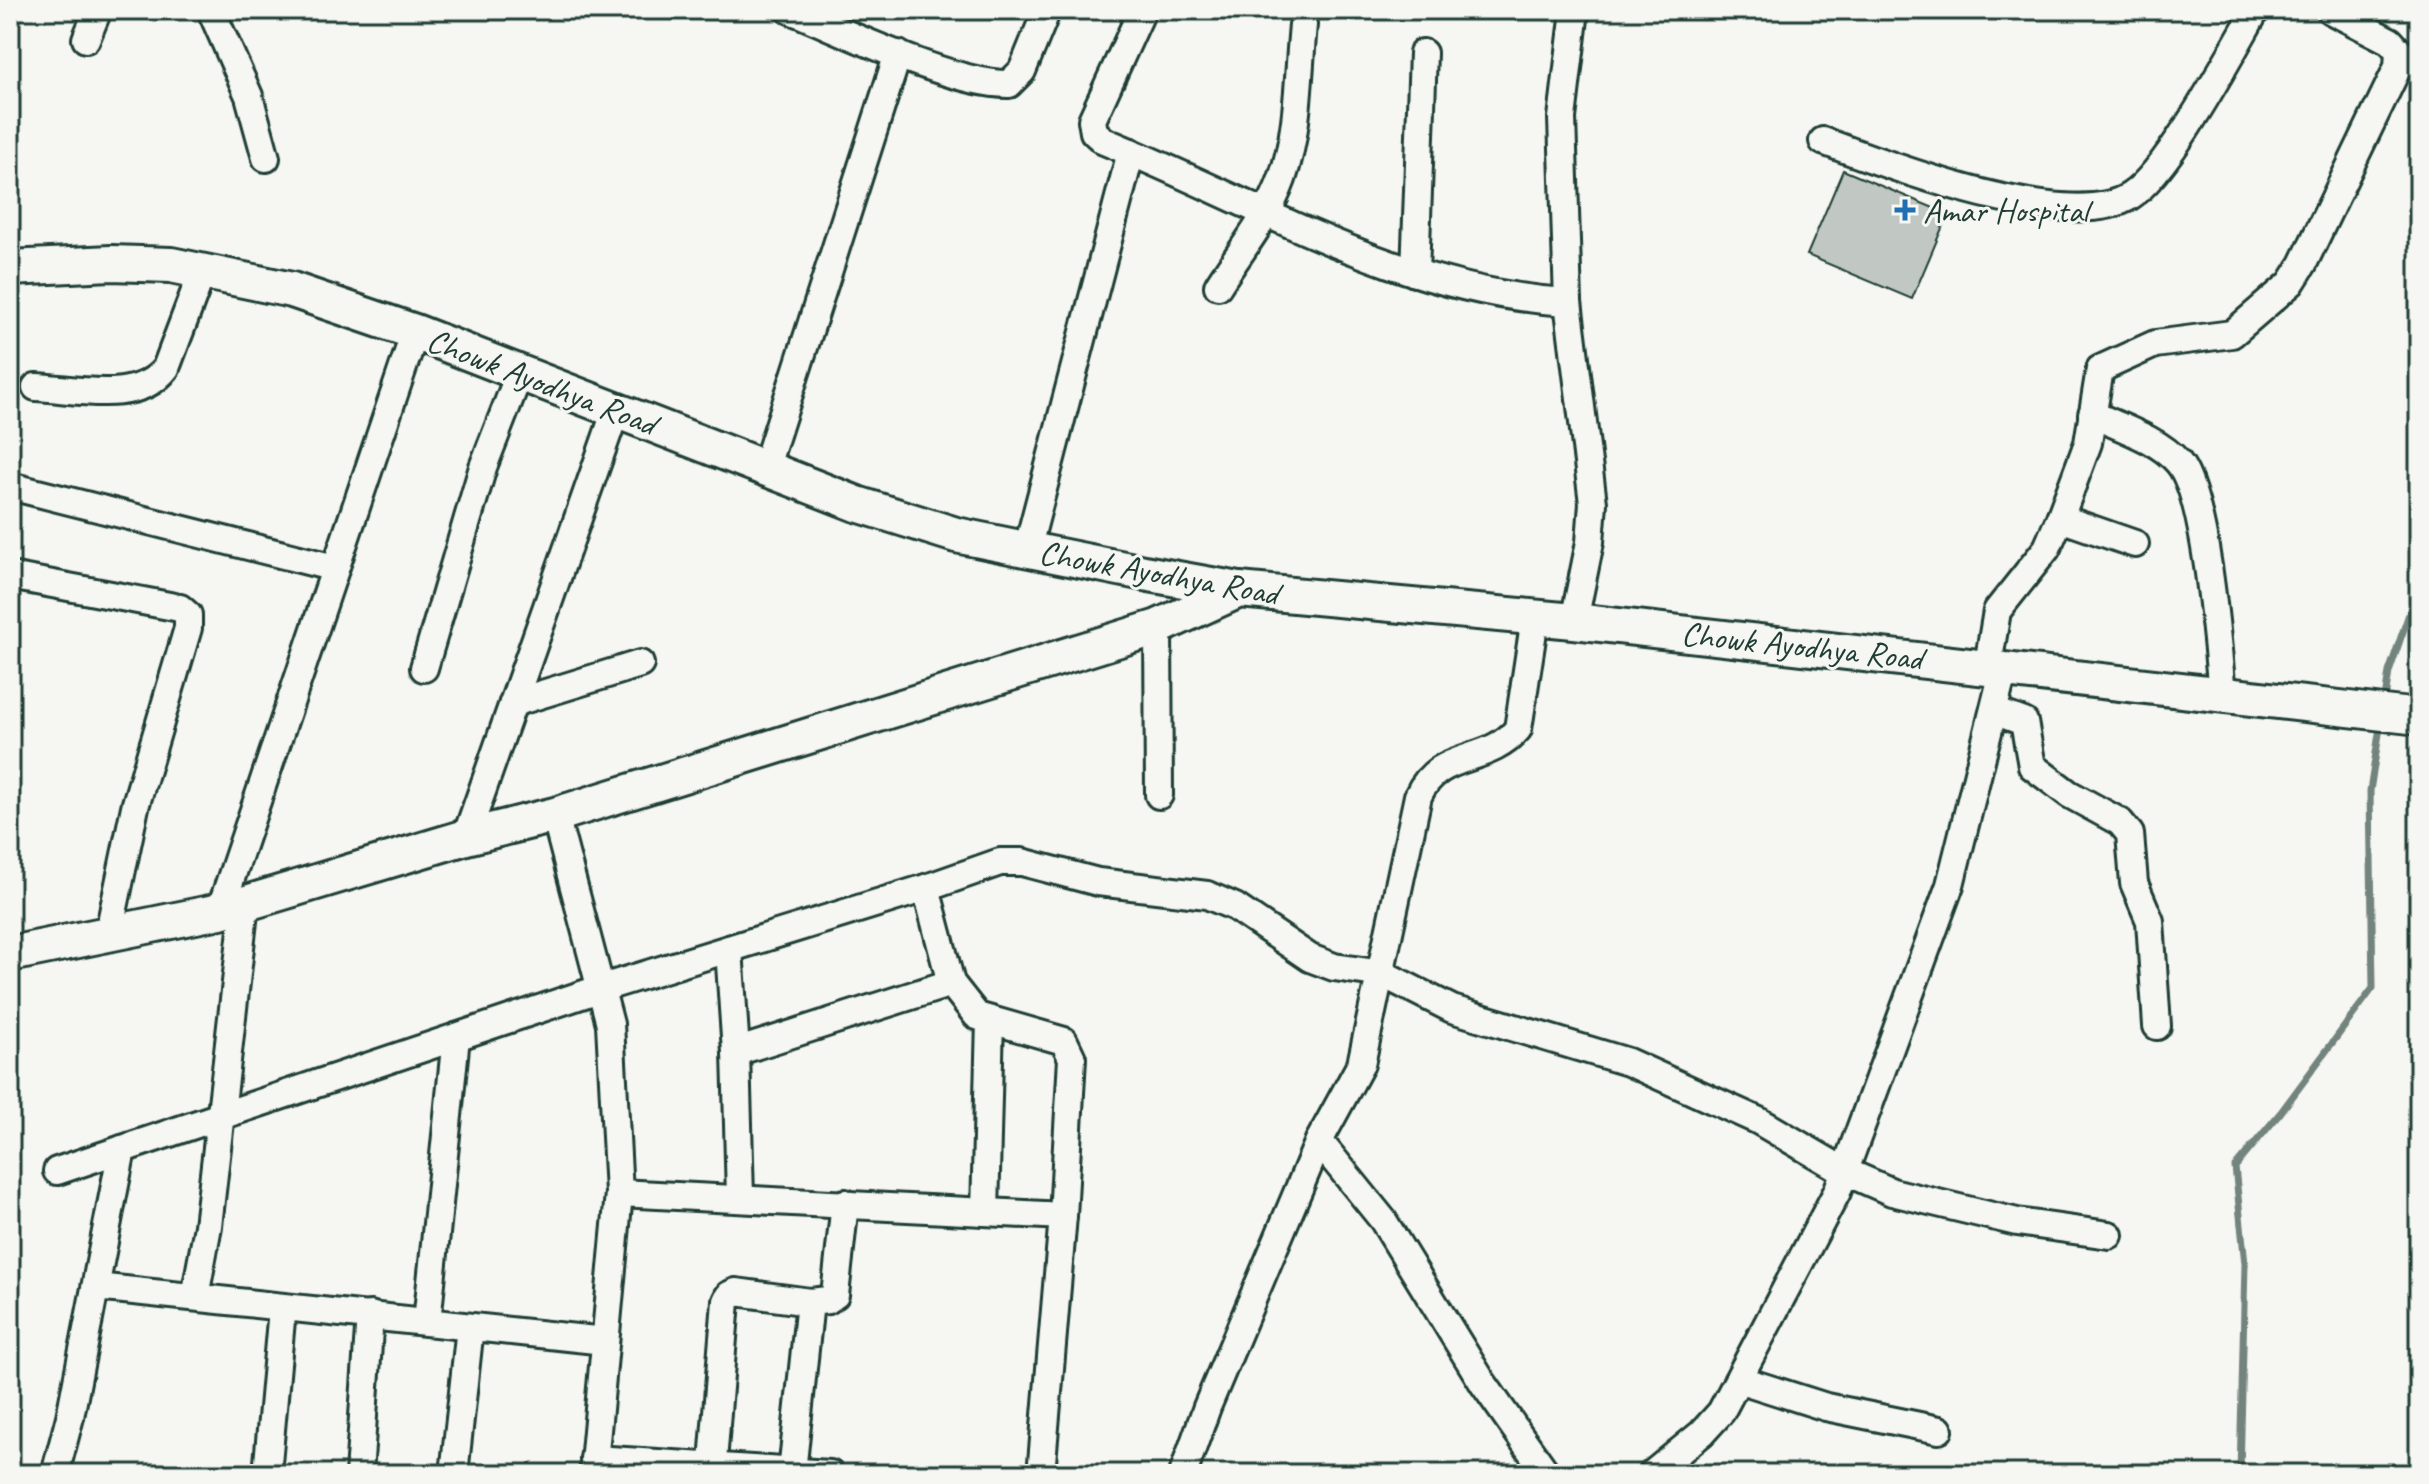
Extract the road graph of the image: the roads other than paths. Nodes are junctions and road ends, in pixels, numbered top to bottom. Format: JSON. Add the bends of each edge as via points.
{"nodes":[{"id":1,"x":98,"y":10,"type":"edge"},
{"id":2,"x":211,"y":10,"type":"edge"},
{"id":3,"x":790,"y":10,"type":"edge"},
{"id":4,"x":1047,"y":10,"type":"edge"},
{"id":5,"x":1575,"y":10,"type":"edge"},
{"id":6,"x":2256,"y":10,"type":"edge"},
{"id":7,"x":2330,"y":10,"type":"edge"},
{"id":8,"x":1140,"y":15,"type":"dead end"},
{"id":9,"x":1303,"y":25,"type":"dead end"},
{"id":10,"x":86,"y":39,"type":"dead end"},
{"id":11,"x":1423,"y":53,"type":"dead end"},
{"id":12,"x":898,"y":54,"type":"junction"},
{"id":13,"x":1823,"y":141,"type":"dead end"},
{"id":14,"x":1131,"y":152,"type":"junction"},
{"id":15,"x":266,"y":158,"type":"dead end"},
{"id":16,"x":1266,"y":212,"type":"junction"},
{"id":17,"x":10,"y":268,"type":"edge"},
{"id":18,"x":203,"y":270,"type":"junction"},
{"id":19,"x":1415,"y":273,"type":"junction"},
{"id":20,"x":1218,"y":286,"type":"dead end"},
{"id":21,"x":1568,"y":302,"type":"junction"},
{"id":22,"x":415,"y":332,"type":"junction"},
{"id":23,"x":520,"y":372,"type":"junction"},
{"id":24,"x":36,"y":387,"type":"dead end"},
{"id":25,"x":616,"y":410,"type":"junction"},
{"id":26,"x":2092,"y":414,"type":"junction"},
{"id":27,"x":765,"y":469,"type":"junction"},
{"id":28,"x":10,"y":486,"type":"edge"},
{"id":29,"x":2060,"y":518,"type":"junction"},
{"id":30,"x":2135,"y":544,"type":"dead end"},
{"id":31,"x":1027,"y":550,"type":"junction"},
{"id":32,"x":335,"y":568,"type":"junction"},
{"id":33,"x":10,"y":576,"type":"edge"},
{"id":34,"x":1239,"y":590,"type":"junction"},
{"id":35,"x":1535,"y":618,"type":"junction"},
{"id":36,"x":1574,"y":621,"type":"junction"},
{"id":37,"x":1158,"y":627,"type":"junction"},
{"id":38,"x":640,"y":664,"type":"dead end"},
{"id":39,"x":1996,"y":667,"type":"junction"},
{"id":40,"x":424,"y":668,"type":"dead end"},
{"id":41,"x":2222,"y":695,"type":"junction"},
{"id":42,"x":513,"y":703,"type":"junction"},
{"id":43,"x":1994,"y":711,"type":"junction"},
{"id":44,"x":2419,"y":717,"type":"edge"},
{"id":45,"x":1159,"y":795,"type":"dead end"},
{"id":46,"x":555,"y":815,"type":"junction"},
{"id":47,"x":466,"y":837,"type":"junction"},
{"id":48,"x":926,"y":888,"type":"junction"},
{"id":49,"x":233,"y":908,"type":"junction"},
{"id":50,"x":109,"y":932,"type":"junction"},
{"id":51,"x":729,"y":949,"type":"junction"},
{"id":52,"x":10,"y":954,"type":"edge"},
{"id":53,"x":1383,"y":974,"type":"junction"},
{"id":54,"x":951,"y":983,"type":"junction"},
{"id":55,"x":599,"y":989,"type":"junction"},
{"id":56,"x":990,"y":1020,"type":"junction"},
{"id":57,"x":2157,"y":1026,"type":"dead end"},
{"id":58,"x":456,"y":1037,"type":"junction"},
{"id":59,"x":736,"y":1052,"type":"junction"},
{"id":60,"x":222,"y":1116,"type":"junction"},
{"id":61,"x":1319,"y":1141,"type":"junction"},
{"id":62,"x":122,"y":1149,"type":"junction"},
{"id":63,"x":57,"y":1171,"type":"dead end"},
{"id":64,"x":1844,"y":1171,"type":"junction"},
{"id":65,"x":619,"y":1193,"type":"junction"},
{"id":66,"x":740,"y":1197,"type":"junction"},
{"id":67,"x":845,"y":1203,"type":"junction"},
{"id":68,"x":985,"y":1212,"type":"junction"},
{"id":69,"x":1063,"y":1216,"type":"junction"},
{"id":70,"x":2109,"y":1235,"type":"dead end"},
{"id":71,"x":96,"y":1287,"type":"junction"},
{"id":72,"x":195,"y":1297,"type":"junction"},
{"id":73,"x":810,"y":1302,"type":"junction"},
{"id":74,"x":282,"y":1309,"type":"junction"},
{"id":75,"x":370,"y":1315,"type":"junction"},
{"id":76,"x":427,"y":1322,"type":"junction"},
{"id":77,"x":470,"y":1327,"type":"junction"},
{"id":78,"x":605,"y":1341,"type":"junction"},
{"id":79,"x":1741,"y":1380,"type":"junction"},
{"id":80,"x":1939,"y":1430,"type":"dead end"},
{"id":81,"x":593,"y":1467,"type":"edge"},
{"id":82,"x":713,"y":1470,"type":"edge"},
{"id":83,"x":792,"y":1472,"type":"junction"},
{"id":84,"x":55,"y":1474,"type":"edge"},
{"id":85,"x":267,"y":1474,"type":"edge"},
{"id":86,"x":359,"y":1474,"type":"edge"},
{"id":87,"x":454,"y":1474,"type":"edge"},
{"id":88,"x":830,"y":1474,"type":"edge"},
{"id":89,"x":1041,"y":1474,"type":"edge"},
{"id":90,"x":1183,"y":1474,"type":"edge"},
{"id":91,"x":1547,"y":1474,"type":"edge"},
{"id":92,"x":1652,"y":1474,"type":"edge"}],
"edges":[{"from":1,"to":10,"type":"street"},
{"from":2,"to":15,"type":"street","via":[[249,96]]},
{"from":3,"to":12,"type":"street"},
{"from":4,"to":12,"type":"street","via":[[1022,71],[1009,84],[988,84]]},
{"from":5,"to":21,"type":"street","via":[[1562,118]]},
{"from":6,"to":13,"type":"street","via":[[2162,160],[2131,196],[2115,203],[2056,205],[1975,191]]},
{"from":7,"to":26,"type":"street","via":[[2390,41],[2399,51],[2398,67],[2303,264],[2291,283],[2232,334],[2155,344],[2100,369]]},
{"from":8,"to":14,"type":"street","via":[[1092,120],[1094,132],[1104,141]]},
{"from":9,"to":16,"type":"street","via":[[1288,151]]},
{"from":11,"to":19,"type":"street"},
{"from":12,"to":27,"type":"street"},
{"from":14,"to":16,"type":"street"},
{"from":14,"to":31,"type":"street"},
{"from":16,"to":19,"type":"street"},
{"from":16,"to":20,"type":"street"},
{"from":17,"to":18,"type":"main road","name":"Chowk Ayodhya Road","via":[[111,263]]},
{"from":18,"to":22,"type":"main road","name":"Chowk Ayodhya Road","via":[[292,290]]},
{"from":18,"to":24,"type":"street","via":[[166,368],[156,381],[134,390]]},
{"from":19,"to":21,"type":"street","via":[[1477,292]]},
{"from":21,"to":36,"type":"street","via":[[1593,503]]},
{"from":22,"to":23,"type":"main road","name":"Chowk Ayodhya Road"},
{"from":22,"to":32,"type":"street"},
{"from":23,"to":25,"type":"main road","name":"Chowk Ayodhya Road"},
{"from":23,"to":40,"type":"street","via":[[483,467]]},
{"from":25,"to":27,"type":"main road","name":"Chowk Ayodhya Road"},
{"from":25,"to":42,"type":"street"},
{"from":26,"to":29,"type":"street","via":[[2088,443]]},
{"from":26,"to":41,"type":"street","via":[[2165,451],[2179,462],[2189,482],[2212,592]]},
{"from":27,"to":31,"type":"main road","name":"Chowk Ayodhya Road","via":[[956,535]]},
{"from":28,"to":32,"type":"street"},
{"from":29,"to":30,"type":"street"},
{"from":29,"to":39,"type":"street","via":[[2047,548],[1997,611]]},
{"from":31,"to":34,"type":"main road","name":"Chowk Ayodhya Road"},
{"from":32,"to":49,"type":"street"},
{"from":33,"to":50,"type":"street","via":[[180,608],[188,615],[135,807]]},
{"from":34,"to":35,"type":"main road","name":"Chowk Ayodhya Road"},
{"from":34,"to":37,"type":"main road"},
{"from":35,"to":36,"type":"main road","name":"Chowk Ayodhya Road"},
{"from":35,"to":53,"type":"street","via":[[1518,729],[1507,742],[1439,767],[1418,796]]},
{"from":36,"to":39,"type":"main road","name":"Chowk Ayodhya Road"},
{"from":37,"to":45,"type":"street"},
{"from":37,"to":46,"type":"main road"},
{"from":38,"to":42,"type":"street"},
{"from":39,"to":41,"type":"main road","name":"Chowk Ayodhya Road"},
{"from":39,"to":43,"type":"street"},
{"from":41,"to":44,"type":"main road","name":"Chowk Ayodhya Road"},
{"from":42,"to":47,"type":"street"},
{"from":43,"to":57,"type":"street","via":[[2024,722],[2028,758],[2039,772],[2120,822],[2130,834],[2134,883],[2147,907],[2151,932]]},
{"from":43,"to":64,"type":"street","via":[[1950,885]]},
{"from":46,"to":47,"type":"main road"},
{"from":46,"to":55,"type":"street"},
{"from":47,"to":49,"type":"main road"},
{"from":48,"to":51,"type":"street"},
{"from":48,"to":53,"type":"street","via":[[1011,862],[1098,882],[1207,895],[1235,907],[1310,958]]},
{"from":48,"to":54,"type":"street"},
{"from":49,"to":50,"type":"main road"},
{"from":49,"to":60,"type":"street"},
{"from":50,"to":52,"type":"main road"},
{"from":51,"to":55,"type":"street"},
{"from":51,"to":59,"type":"street"},
{"from":53,"to":61,"type":"street","via":[[1361,1064]]},
{"from":53,"to":64,"type":"street","via":[[1452,1009],[1628,1062],[1759,1121]]},
{"from":54,"to":56,"type":"street","via":[[977,1016]]},
{"from":54,"to":59,"type":"street"},
{"from":55,"to":58,"type":"street"},
{"from":55,"to":65,"type":"street","via":[[610,1024]]},
{"from":56,"to":68,"type":"street"},
{"from":56,"to":69,"type":"street","via":[[1064,1041],[1070,1049]]},
{"from":58,"to":60,"type":"street"},
{"from":58,"to":76,"type":"street"},
{"from":59,"to":66,"type":"street"},
{"from":60,"to":62,"type":"street"},
{"from":60,"to":72,"type":"street"},
{"from":61,"to":90,"type":"street"},
{"from":61,"to":91,"type":"street","via":[[1383,1220],[1483,1383]]},
{"from":62,"to":63,"type":"street"},
{"from":62,"to":71,"type":"street"},
{"from":64,"to":70,"type":"street","via":[[1892,1192],[2017,1222]]},
{"from":64,"to":79,"type":"street"},
{"from":65,"to":66,"type":"street"},
{"from":65,"to":78,"type":"street"},
{"from":66,"to":67,"type":"street"},
{"from":67,"to":68,"type":"street"},
{"from":67,"to":73,"type":"street","via":[[835,1295]]},
{"from":68,"to":69,"type":"street"},
{"from":69,"to":89,"type":"street"},
{"from":71,"to":72,"type":"street"},
{"from":71,"to":84,"type":"street"},
{"from":72,"to":74,"type":"street"},
{"from":73,"to":82,"type":"street","via":[[729,1295]]},
{"from":73,"to":83,"type":"street"},
{"from":74,"to":75,"type":"street"},
{"from":74,"to":85,"type":"street"},
{"from":75,"to":76,"type":"street"},
{"from":75,"to":86,"type":"street"},
{"from":76,"to":77,"type":"street"},
{"from":77,"to":78,"type":"street"},
{"from":77,"to":87,"type":"street"},
{"from":78,"to":81,"type":"street"},
{"from":79,"to":80,"type":"street","via":[[1826,1407]]},
{"from":79,"to":92,"type":"street","via":[[1702,1433]]},
{"from":81,"to":82,"type":"street"},
{"from":82,"to":83,"type":"street"},
{"from":83,"to":88,"type":"street"}]}
